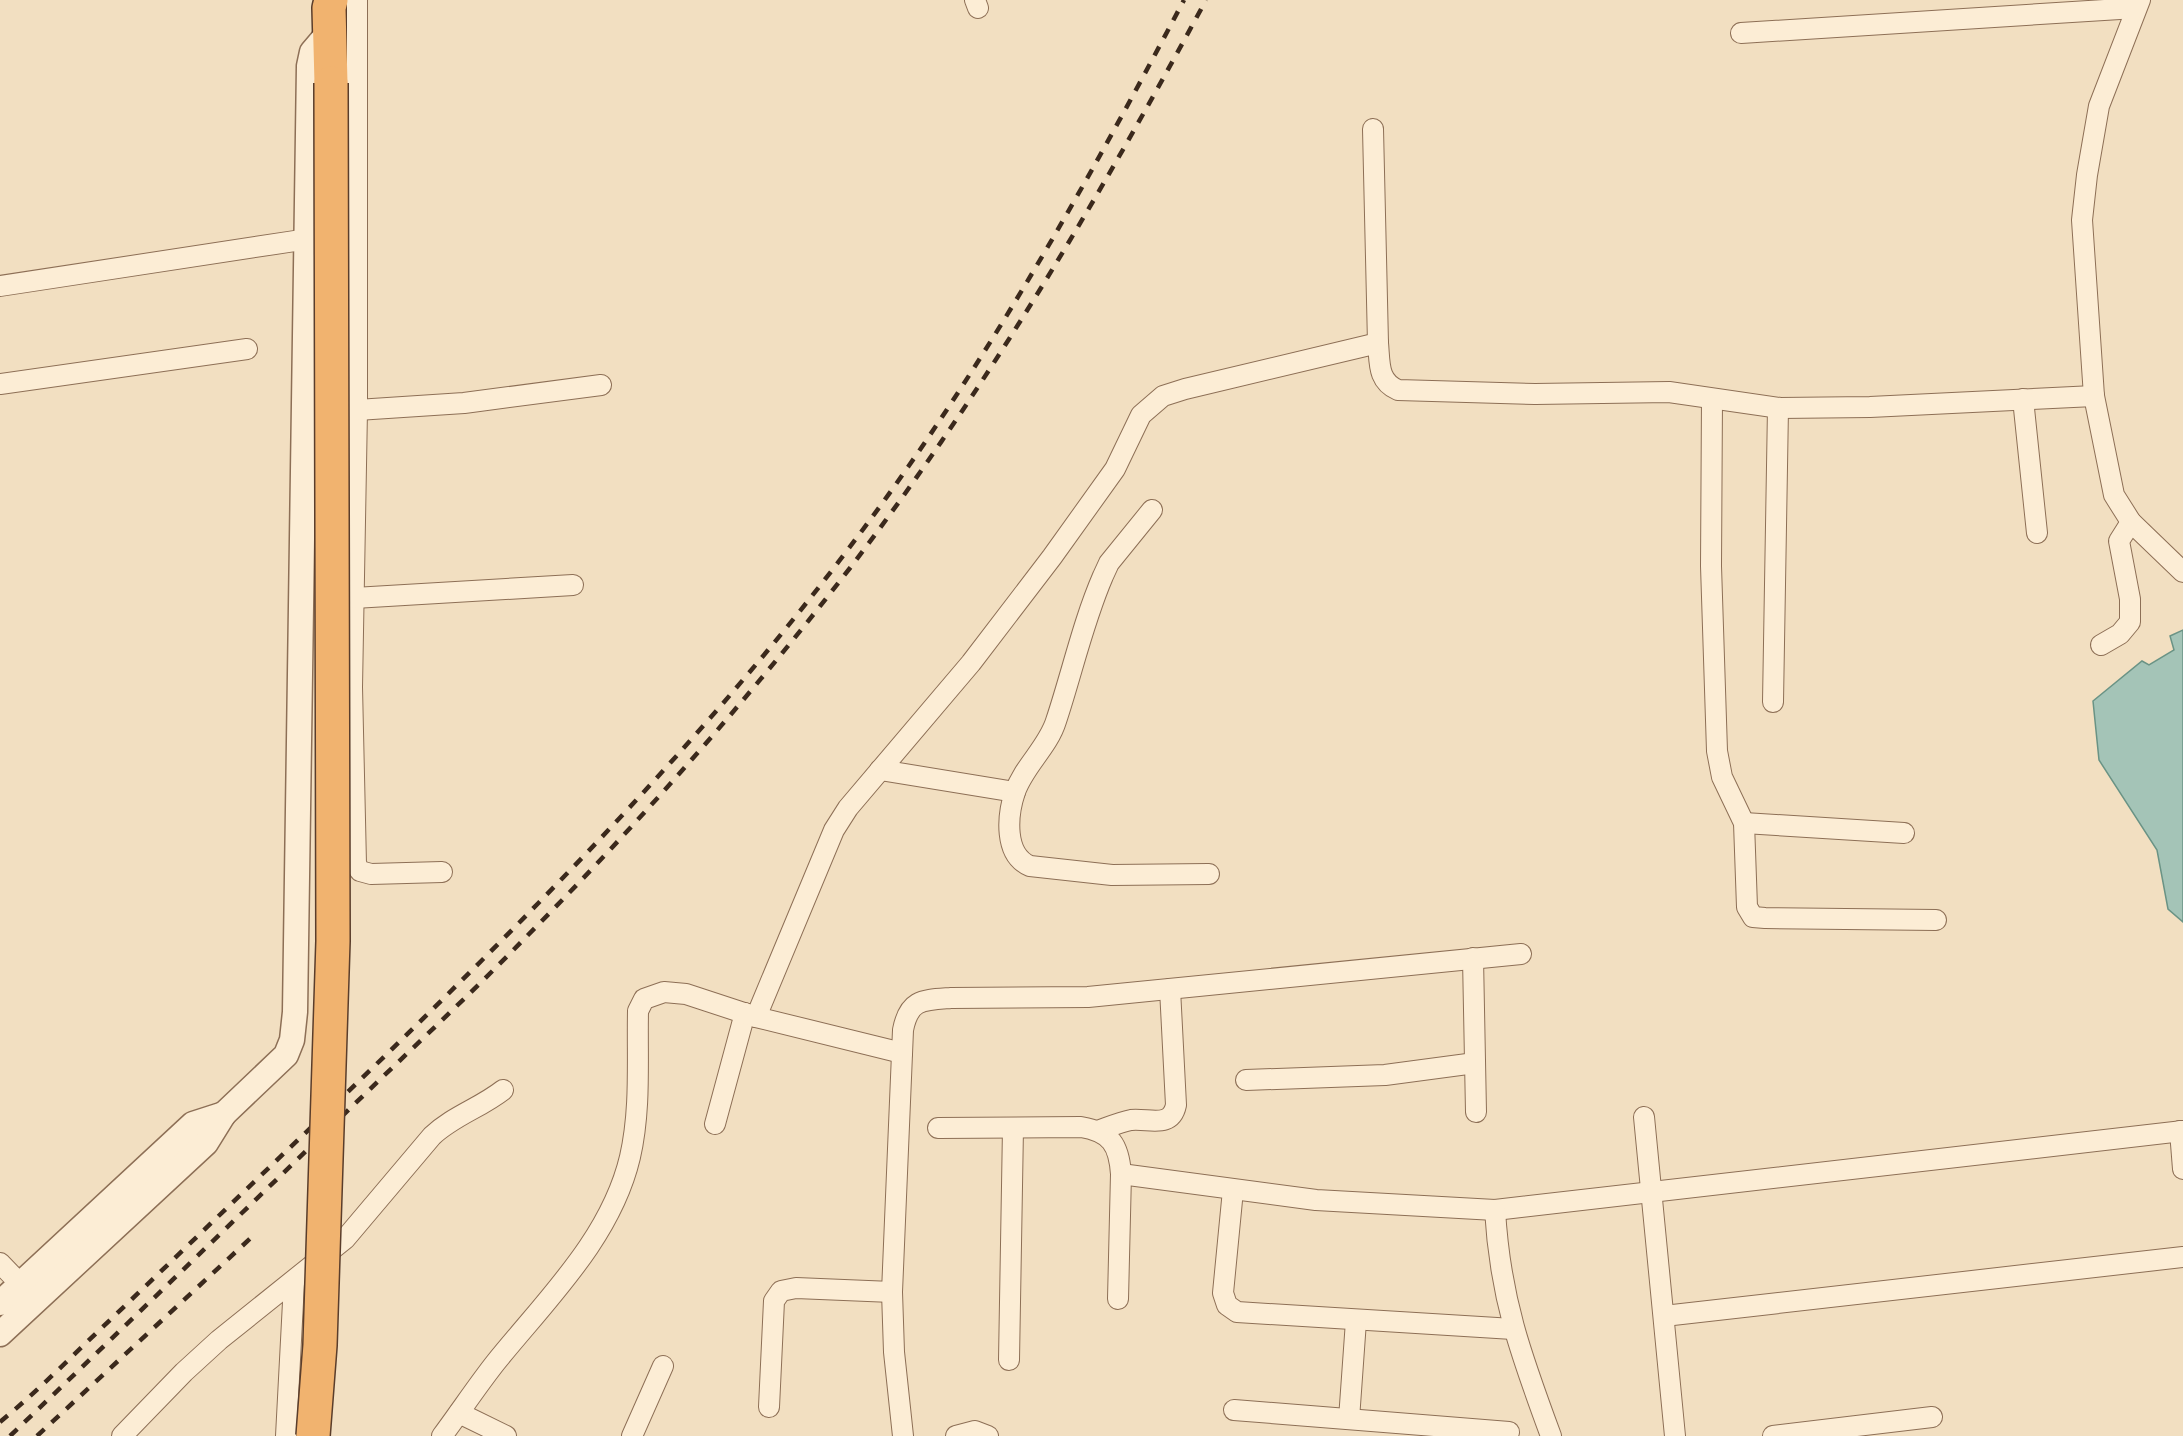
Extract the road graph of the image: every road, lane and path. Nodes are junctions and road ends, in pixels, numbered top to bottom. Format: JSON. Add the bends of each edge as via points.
{"nodes":[{"id":1,"x":2138,"y":4,"type":"edge"},
{"id":2,"x":334,"y":8,"type":"edge"},
{"id":3,"x":1742,"y":33,"type":"dead end"},
{"id":4,"x":1373,"y":129,"type":"dead end"},
{"id":5,"x":308,"y":239,"type":"junction"},
{"id":6,"x":0,"y":286,"type":"edge"},
{"id":7,"x":1378,"y":343,"type":"junction"},
{"id":8,"x":248,"y":349,"type":"dead end"},
{"id":9,"x":0,"y":384,"type":"edge"},
{"id":10,"x":601,"y":386,"type":"dead end"},
{"id":11,"x":2094,"y":396,"type":"junction"},
{"id":12,"x":1712,"y":399,"type":"junction"},
{"id":13,"x":2023,"y":399,"type":"junction"},
{"id":14,"x":1778,"y":408,"type":"junction"},
{"id":15,"x":357,"y":410,"type":"junction"},
{"id":16,"x":1152,"y":510,"type":"dead end"},
{"id":17,"x":2131,"y":522,"type":"junction"},
{"id":18,"x":2037,"y":533,"type":"dead end"},
{"id":19,"x":2183,"y":572,"type":"edge"},
{"id":20,"x":573,"y":585,"type":"dead end"},
{"id":21,"x":354,"y":598,"type":"junction"},
{"id":22,"x":2101,"y":645,"type":"dead end"},
{"id":23,"x":1773,"y":702,"type":"dead end"},
{"id":24,"x":880,"y":770,"type":"junction"},
{"id":25,"x":1015,"y":792,"type":"junction"},
{"id":26,"x":1744,"y":823,"type":"junction"},
{"id":27,"x":1904,"y":833,"type":"dead end"},
{"id":28,"x":442,"y":872,"type":"dead end"},
{"id":29,"x":1209,"y":874,"type":"dead end"},
{"id":30,"x":1936,"y":920,"type":"dead end"},
{"id":31,"x":1521,"y":954,"type":"dead end"},
{"id":32,"x":1473,"y":958,"type":"junction"},
{"id":33,"x":1170,"y":989,"type":"junction"},
{"id":34,"x":751,"y":1015,"type":"junction"},
{"id":35,"x":902,"y":1053,"type":"junction"},
{"id":36,"x":1475,"y":1064,"type":"junction"},
{"id":37,"x":1246,"y":1080,"type":"dead end"},
{"id":38,"x":503,"y":1090,"type":"dead end"},
{"id":39,"x":1476,"y":1112,"type":"dead end"},
{"id":40,"x":1644,"y":1117,"type":"dead end"},
{"id":41,"x":715,"y":1124,"type":"dead end"},
{"id":42,"x":938,"y":1128,"type":"dead end"},
{"id":43,"x":1012,"y":1128,"type":"junction"},
{"id":44,"x":1098,"y":1131,"type":"junction"},
{"id":45,"x":2181,"y":1131,"type":"edge"},
{"id":46,"x":2183,"y":1169,"type":"edge"},
{"id":47,"x":1121,"y":1174,"type":"junction"},
{"id":48,"x":1233,"y":1190,"type":"junction"},
{"id":49,"x":1651,"y":1192,"type":"junction"},
{"id":50,"x":1495,"y":1210,"type":"junction"},
{"id":51,"x":2183,"y":1257,"type":"edge"},
{"id":52,"x":0,"y":1263,"type":"edge"},
{"id":53,"x":294,"y":1282,"type":"junction"},
{"id":54,"x":28,"y":1292,"type":"junction"},
{"id":55,"x":892,"y":1292,"type":"junction"},
{"id":56,"x":1118,"y":1299,"type":"dead end"},
{"id":57,"x":0,"y":1303,"type":"edge"},
{"id":58,"x":1664,"y":1316,"type":"junction"},
{"id":59,"x":1356,"y":1321,"type":"junction"},
{"id":60,"x":1513,"y":1329,"type":"junction"},
{"id":61,"x":0,"y":1334,"type":"edge"},
{"id":62,"x":1009,"y":1360,"type":"dead end"},
{"id":63,"x":663,"y":1366,"type":"dead end"},
{"id":64,"x":768,"y":1407,"type":"dead end"},
{"id":65,"x":1234,"y":1410,"type":"dead end"},
{"id":66,"x":459,"y":1413,"type":"junction"},
{"id":67,"x":1932,"y":1417,"type":"dead end"},
{"id":68,"x":1349,"y":1419,"type":"junction"},
{"id":69,"x":1509,"y":1432,"type":"dead end"},
{"id":70,"x":122,"y":1436,"type":"edge"},
{"id":71,"x":286,"y":1436,"type":"edge"},
{"id":72,"x":313,"y":1436,"type":"edge"},
{"id":73,"x":442,"y":1436,"type":"edge"},
{"id":74,"x":506,"y":1436,"type":"edge"},
{"id":75,"x":632,"y":1436,"type":"edge"},
{"id":76,"x":903,"y":1436,"type":"edge"},
{"id":77,"x":956,"y":1436,"type":"edge"},
{"id":78,"x":988,"y":1436,"type":"edge"},
{"id":79,"x":1551,"y":1436,"type":"edge"},
{"id":80,"x":1675,"y":1436,"type":"edge"},
{"id":81,"x":1773,"y":1436,"type":"edge"}],
"edges":[{"from":1,"to":3,"type":"street"},
{"from":1,"to":11,"type":"street","via":[[2099,106],[2082,220]]},
{"from":2,"to":5,"type":"street","via":[[309,66]]},
{"from":2,"to":15,"type":"street"},
{"from":2,"to":72,"type":"highway","bridge":true,"via":[[333,941],[320,1345]]},
{"from":4,"to":7,"type":"street"},
{"from":5,"to":6,"type":"street"},
{"from":5,"to":54,"type":"street","via":[[292,1040],[286,1055],[224,1114],[193,1125]]},
{"from":7,"to":12,"type":"street","via":[[1382,377],[1398,390],[1669,392]]},
{"from":7,"to":24,"type":"street","via":[[1185,389],[1163,396],[1148,408],[1115,469],[1052,557],[971,663]]},
{"from":8,"to":9,"type":"street"},
{"from":10,"to":15,"type":"street","via":[[464,403]]},
{"from":11,"to":13,"type":"street"},
{"from":11,"to":17,"type":"street","via":[[2111,486]]},
{"from":12,"to":14,"type":"street"},
{"from":12,"to":26,"type":"street","via":[[1711,578],[1717,751],[1722,777]]},
{"from":13,"to":14,"type":"street"},
{"from":13,"to":18,"type":"street"},
{"from":14,"to":23,"type":"street"},
{"from":15,"to":21,"type":"street"},
{"from":16,"to":25,"type":"street","via":[[1109,563],[1055,724]]},
{"from":17,"to":19,"type":"street"},
{"from":17,"to":22,"type":"street","via":[[2119,541],[2130,599],[2130,622],[2120,634]]},
{"from":20,"to":21,"type":"street"},
{"from":21,"to":28,"type":"street","via":[[356,864],[360,871],[371,874]]},
{"from":24,"to":25,"type":"street"},
{"from":24,"to":34,"type":"street","via":[[834,831]]},
{"from":25,"to":29,"type":"street","via":[[1010,836],[1020,862],[1047,869],[1112,875]]},
{"from":26,"to":27,"type":"street"},
{"from":26,"to":30,"type":"street","via":[[1745,898],[1753,916]]},
{"from":31,"to":32,"type":"street"},
{"from":32,"to":33,"type":"street"},
{"from":32,"to":36,"type":"street"},
{"from":33,"to":35,"type":"street","via":[[1088,998],[922,1001],[907,1013]]},
{"from":33,"to":44,"type":"street","via":[[1176,1105],[1173,1115],[1164,1121],[1134,1120]]},
{"from":34,"to":35,"type":"street"},
{"from":34,"to":41,"type":"street"},
{"from":34,"to":66,"type":"street","via":[[677,992],[654,994],[641,1002],[633,1137],[617,1195],[569,1273]]},
{"from":35,"to":55,"type":"street"},
{"from":36,"to":37,"type":"street","via":[[1385,1075]]},
{"from":36,"to":39,"type":"street"},
{"from":38,"to":53,"type":"street","via":[[485,1104],[447,1122],[368,1216]]},
{"from":40,"to":49,"type":"street"},
{"from":42,"to":43,"type":"street"},
{"from":43,"to":44,"type":"street","via":[[1081,1127]]},
{"from":43,"to":62,"type":"street"},
{"from":44,"to":47,"type":"street","via":[[1117,1146]]},
{"from":45,"to":46,"type":"street"},
{"from":45,"to":49,"type":"street"},
{"from":47,"to":48,"type":"street"},
{"from":47,"to":56,"type":"street"},
{"from":48,"to":50,"type":"street","via":[[1316,1200]]},
{"from":48,"to":59,"type":"street","via":[[1223,1293],[1227,1305],[1243,1313]]},
{"from":49,"to":50,"type":"street"},
{"from":49,"to":58,"type":"street"},
{"from":50,"to":60,"type":"street","via":[[1497,1250]]},
{"from":51,"to":58,"type":"street"},
{"from":52,"to":54,"type":"street"},
{"from":53,"to":70,"type":"street","via":[[219,1340]]},
{"from":53,"to":71,"type":"street"},
{"from":54,"to":57,"type":"street"},
{"from":54,"to":61,"type":"street"},
{"from":55,"to":64,"type":"street","via":[[796,1288],[781,1291],[774,1301]]},
{"from":55,"to":76,"type":"street"},
{"from":58,"to":80,"type":"street"},
{"from":59,"to":60,"type":"street"},
{"from":59,"to":68,"type":"street"},
{"from":60,"to":79,"type":"street"},
{"from":63,"to":75,"type":"street"},
{"from":65,"to":68,"type":"street"},
{"from":66,"to":73,"type":"street"},
{"from":66,"to":74,"type":"street"},
{"from":67,"to":81,"type":"street"},
{"from":68,"to":69,"type":"street"},
{"from":77,"to":78,"type":"street","via":[[975,1431]]}]}
